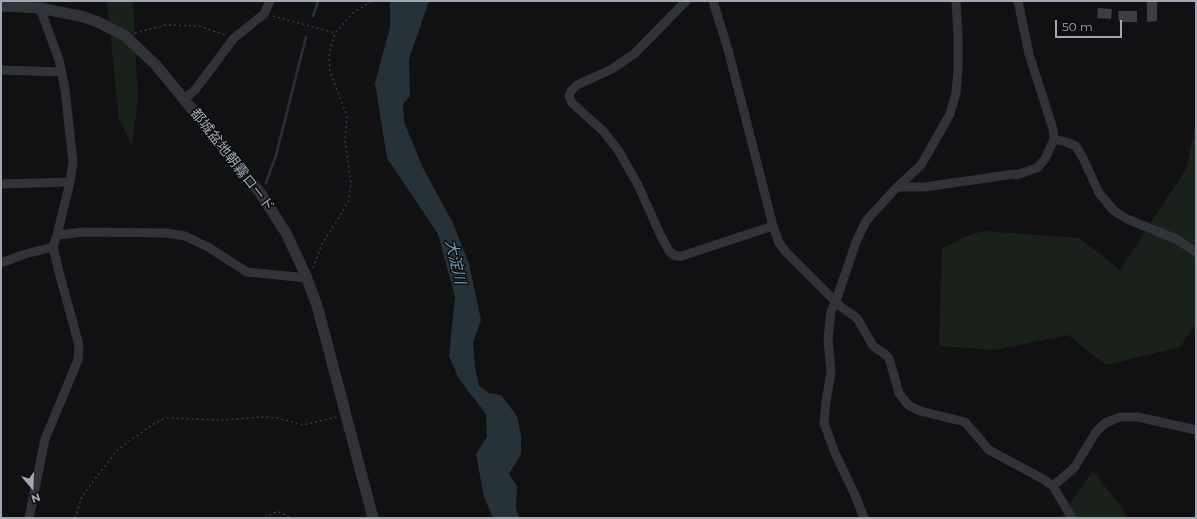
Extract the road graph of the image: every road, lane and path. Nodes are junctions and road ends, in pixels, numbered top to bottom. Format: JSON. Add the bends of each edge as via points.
{"nodes":[{"id":1,"x":270,"y":1,"type":"edge"},
{"id":2,"x":372,"y":1,"type":"edge"},
{"id":3,"x":686,"y":1,"type":"edge"},
{"id":4,"x":713,"y":1,"type":"edge"},
{"id":5,"x":956,"y":1,"type":"edge"},
{"id":6,"x":1018,"y":1,"type":"edge"},
{"id":7,"x":18,"y":4,"type":"edge"},
{"id":8,"x":1,"y":6,"type":"edge"},
{"id":9,"x":40,"y":8,"type":"junction"},
{"id":10,"x":264,"y":14,"type":"junction"},
{"id":11,"x":335,"y":33,"type":"junction"},
{"id":12,"x":125,"y":36,"type":"junction"},
{"id":13,"x":234,"y":38,"type":"junction"},
{"id":14,"x":1,"y":70,"type":"edge"},
{"id":15,"x":62,"y":72,"type":"junction"},
{"id":16,"x":184,"y":99,"type":"junction"},
{"id":17,"x":1054,"y":139,"type":"junction"},
{"id":18,"x":70,"y":182,"type":"junction"},
{"id":19,"x":1,"y":184,"type":"edge"},
{"id":20,"x":898,"y":187,"type":"junction"},
{"id":21,"x":773,"y":226,"type":"junction"},
{"id":22,"x":57,"y":235,"type":"junction"},
{"id":23,"x":53,"y":247,"type":"junction"},
{"id":24,"x":1196,"y":252,"type":"edge"},
{"id":25,"x":1,"y":263,"type":"edge"},
{"id":26,"x":307,"y":278,"type":"junction"},
{"id":27,"x":836,"y":301,"type":"junction"},
{"id":28,"x":346,"y":415,"type":"junction"},
{"id":29,"x":1196,"y":430,"type":"edge"},
{"id":30,"x":1053,"y":486,"type":"junction"},
{"id":31,"x":30,"y":518,"type":"edge"},
{"id":32,"x":75,"y":518,"type":"edge"},
{"id":33,"x":265,"y":518,"type":"edge"},
{"id":34,"x":291,"y":518,"type":"edge"},
{"id":35,"x":373,"y":518,"type":"edge"},
{"id":36,"x":864,"y":518,"type":"edge"},
{"id":37,"x":1072,"y":518,"type":"edge"}],
"edges":[{"from":1,"to":10,"type":"street"},
{"from":2,"to":11,"type":"path","via":[[353,13]]},
{"from":3,"to":21,"type":"street","via":[[634,54],[612,69],[577,85],[569,96],[572,103],[603,131],[618,150],[638,185],[669,251],[675,256],[682,256]]},
{"from":4,"to":21,"type":"street"},
{"from":5,"to":20,"type":"street","via":[[958,68],[956,93],[950,114],[921,165]]},
{"from":6,"to":17,"type":"street","via":[[1029,54]]},
{"from":7,"to":8,"type":"street","name":"都城盆地朝霧ロード"},
{"from":7,"to":9,"type":"street","name":"都城盆地朝霧ロード"},
{"from":9,"to":12,"type":"street","name":"都城盆地朝霧ロード","via":[[84,17]]},
{"from":9,"to":15,"type":"street"},
{"from":10,"to":11,"type":"path"},
{"from":10,"to":13,"type":"street"},
{"from":11,"to":26,"type":"path","via":[[329,63],[347,116],[345,140],[351,183],[349,200],[322,244]]},
{"from":12,"to":13,"type":"path","via":[[166,25],[199,26]]},
{"from":12,"to":16,"type":"street","name":"都城盆地朝霧ロード","via":[[156,65]]},
{"from":13,"to":16,"type":"street","via":[[195,90]]},
{"from":14,"to":15,"type":"street"},
{"from":15,"to":18,"type":"street","via":[[73,163]]},
{"from":16,"to":26,"type":"street","name":"都城盆地朝霧ロード","via":[[274,212]]},
{"from":17,"to":20,"type":"street","via":[[1045,159],[1037,168],[1016,175],[925,187]]},
{"from":17,"to":24,"type":"street","via":[[1076,146],[1099,193],[1114,211],[1176,239]]},
{"from":18,"to":19,"type":"street"},
{"from":18,"to":22,"type":"street"},
{"from":20,"to":27,"type":"street","via":[[866,221]]},
{"from":21,"to":27,"type":"street","via":[[779,243],[786,252]]},
{"from":22,"to":23,"type":"street"},
{"from":22,"to":26,"type":"street","via":[[83,232],[166,233],[185,236],[208,247],[247,272]]},
{"from":23,"to":25,"type":"street"},
{"from":23,"to":31,"type":"street","via":[[79,345],[78,360],[45,439]]},
{"from":26,"to":28,"type":"street","name":"都城盆地朝霧ロード","via":[[318,309]]},
{"from":27,"to":30,"type":"street","via":[[857,318],[873,346],[889,358],[899,393],[908,405],[920,411],[966,422],[989,450]]},
{"from":27,"to":36,"type":"street","via":[[829,325],[831,372],[824,423]]},
{"from":28,"to":32,"type":"path","via":[[303,426],[278,418],[263,417],[161,420],[117,450],[82,496]]},
{"from":28,"to":35,"type":"street","name":"都城盆地朝霧ロード"},
{"from":29,"to":30,"type":"street","via":[[1138,417],[1120,417],[1105,423],[1096,432],[1074,468]]},
{"from":30,"to":37,"type":"street"},
{"from":33,"to":34,"type":"path","via":[[279,512]]}]}
